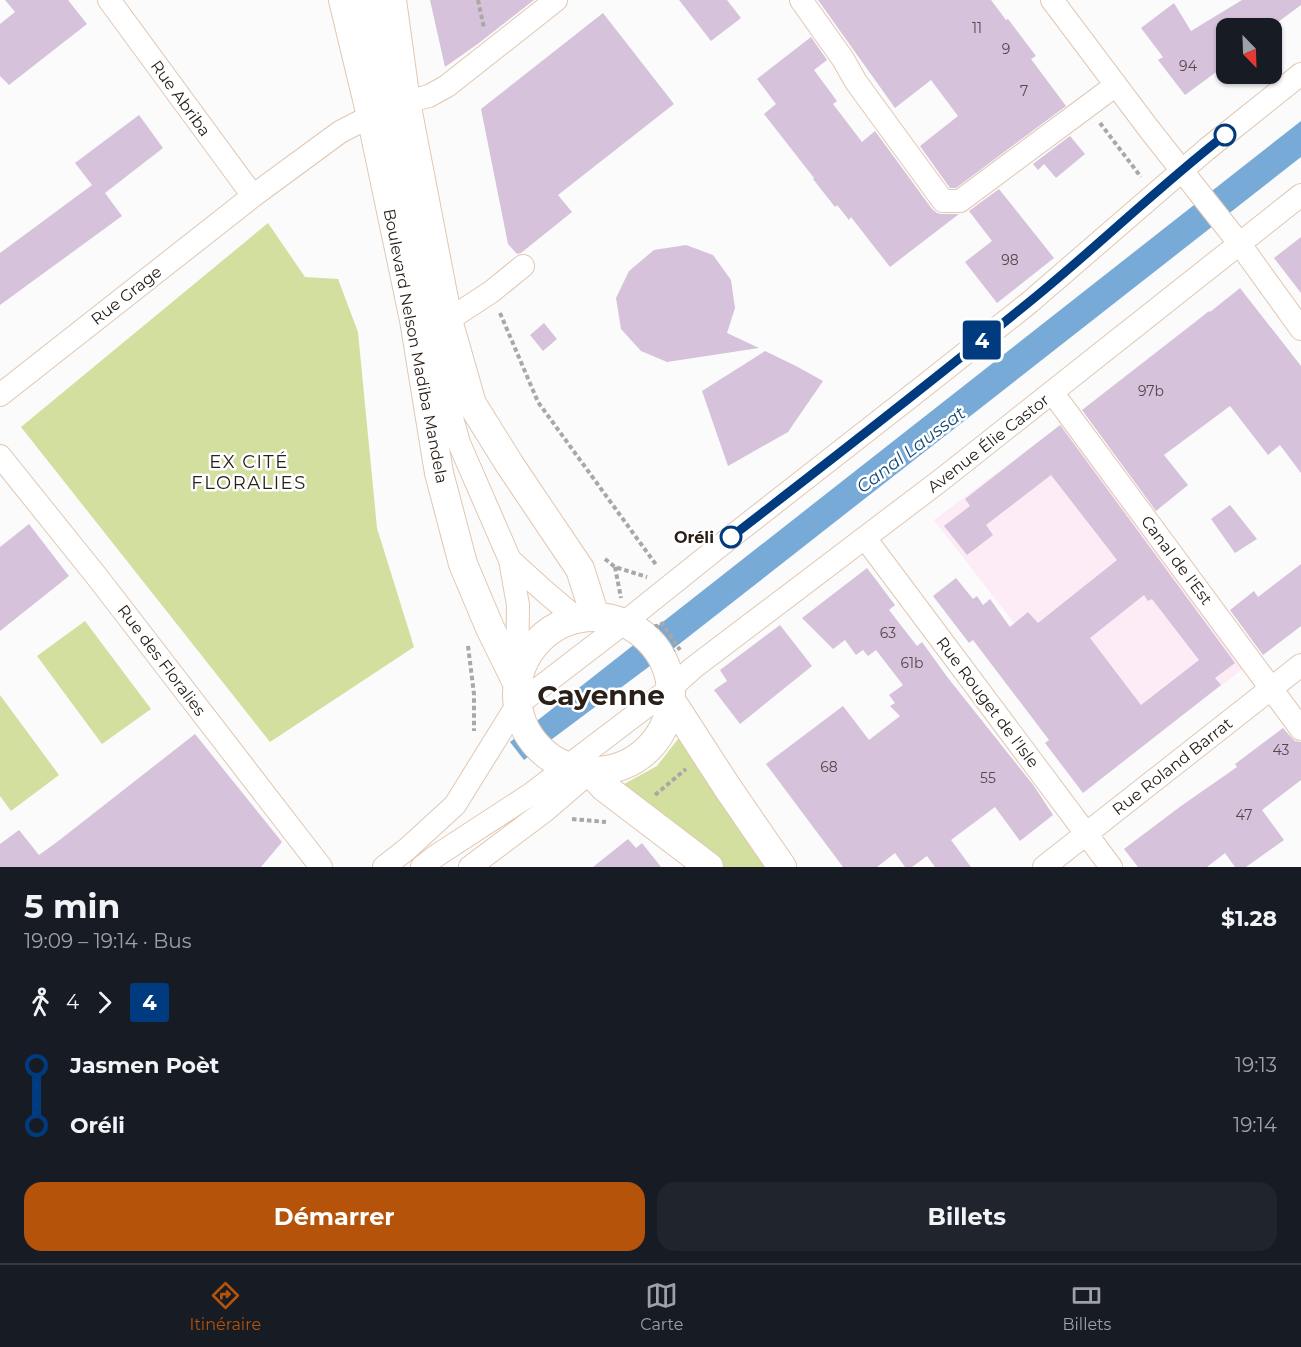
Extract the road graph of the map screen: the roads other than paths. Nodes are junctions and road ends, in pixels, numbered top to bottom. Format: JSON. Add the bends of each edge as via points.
{"nodes":[{"id":1,"x":109,"y":0,"type":"edge"},
{"id":2,"x":343,"y":0,"type":"edge"},
{"id":3,"x":368,"y":0,"type":"edge"},
{"id":4,"x":392,"y":0,"type":"edge"},
{"id":5,"x":556,"y":0,"type":"edge"},
{"id":6,"x":801,"y":0,"type":"edge"},
{"id":7,"x":1052,"y":0,"type":"edge"},
{"id":8,"x":1301,"y":74,"type":"edge"},
{"id":9,"x":1116,"y":84,"type":"junction"},
{"id":10,"x":406,"y":102,"type":"junction"},
{"id":11,"x":371,"y":116,"type":"junction"},
{"id":12,"x":1188,"y":179,"type":"junction"},
{"id":13,"x":1301,"y":195,"type":"edge"},
{"id":14,"x":253,"y":196,"type":"junction"},
{"id":15,"x":1232,"y":234,"type":"junction"},
{"id":16,"x":523,"y":266,"type":"dead end"},
{"id":17,"x":448,"y":320,"type":"junction"},
{"id":18,"x":1301,"y":329,"type":"edge"},
{"id":19,"x":1052,"y":392,"type":"junction"},
{"id":20,"x":0,"y":395,"type":"edge"},
{"id":21,"x":0,"y":456,"type":"edge"},
{"id":22,"x":865,"y":538,"type":"junction"},
{"id":23,"x":510,"y":560,"type":"junction"},
{"id":24,"x":585,"y":617,"type":"junction"},
{"id":25,"x":633,"y":627,"type":"junction"},
{"id":26,"x":1301,"y":665,"type":"edge"},
{"id":27,"x":674,"y":679,"type":"junction"},
{"id":28,"x":1272,"y":688,"type":"junction"},
{"id":29,"x":518,"y":703,"type":"junction"},
{"id":30,"x":1301,"y":729,"type":"edge"},
{"id":31,"x":568,"y":764,"type":"junction"},
{"id":32,"x":455,"y":805,"type":"junction"},
{"id":33,"x":1087,"y":834,"type":"junction"},
{"id":34,"x":429,"y":862,"type":"edge"},
{"id":35,"x":321,"y":867,"type":"edge"},
{"id":36,"x":384,"y":867,"type":"edge"},
{"id":37,"x":470,"y":867,"type":"edge"},
{"id":38,"x":709,"y":867,"type":"edge"},
{"id":39,"x":782,"y":867,"type":"edge"},
{"id":40,"x":1044,"y":867,"type":"edge"},
{"id":41,"x":1111,"y":867,"type":"edge"}],
"edges":[{"from":1,"to":14,"type":"street","name":"Rue Abriba"},
{"from":2,"to":11,"type":"main road","name":"Boulevard Nelson Madiba Mandela"},
{"from":3,"to":23,"type":"street","via":[[435,357],[459,443]]},
{"from":4,"to":10,"type":"main road"},
{"from":5,"to":10,"type":"street","via":[[447,86]]},
{"from":6,"to":9,"type":"street","via":[[943,201],[960,201]]},
{"from":7,"to":9,"type":"street"},
{"from":8,"to":12,"type":"street"},
{"from":9,"to":12,"type":"street"},
{"from":10,"to":17,"type":"main road"},
{"from":11,"to":14,"type":"street","name":"Rue Grage","via":[[340,132]]},
{"from":11,"to":29,"type":"main road","name":"Boulevard Nelson Madiba Mandela","via":[[414,320],[442,484],[463,564]]},
{"from":12,"to":15,"type":"street"},
{"from":12,"to":25,"type":"street","via":[[731,537]]},
{"from":13,"to":15,"type":"street","name":"Avenue Élie Castor"},
{"from":14,"to":20,"type":"street","name":"Rue Grage"},
{"from":15,"to":18,"type":"street"},
{"from":15,"to":19,"type":"street","name":"Avenue Élie Castor"},
{"from":16,"to":17,"type":"street"},
{"from":17,"to":24,"type":"main road","via":[[472,404],[580,569]]},
{"from":19,"to":22,"type":"street","name":"Avenue Élie Castor"},
{"from":19,"to":28,"type":"street","name":"Canal de l'Est"},
{"from":21,"to":35,"type":"street","name":"Rue des Floralies"},
{"from":22,"to":27,"type":"street","name":"Avenue Élie Castor"},
{"from":22,"to":33,"type":"street","name":"Rue Rouget de l'Isle"},
{"from":23,"to":24,"type":"street","via":[[543,590]]},
{"from":23,"to":29,"type":"street","via":[[518,605]]},
{"from":24,"to":25,"type":"main road"},
{"from":24,"to":29,"type":"main road","via":[[561,624],[535,643],[520,670]]},
{"from":25,"to":27,"type":"main road","via":[[657,648]]},
{"from":25,"to":29,"type":"street"},
{"from":26,"to":28,"type":"street","name":"Rue Roland Barrat"},
{"from":27,"to":31,"type":"main road","via":[[664,729],[645,752],[614,769]]},
{"from":27,"to":39,"type":"main road","via":[[727,787]]},
{"from":28,"to":30,"type":"street","name":"Canal de l'Est"},
{"from":28,"to":33,"type":"street","name":"Rue Roland Barrat"},
{"from":29,"to":31,"type":"main road","via":[[530,738]]},
{"from":29,"to":32,"type":"street"},
{"from":31,"to":34,"type":"street","via":[[531,794]]},
{"from":31,"to":37,"type":"street","via":[[546,810]]},
{"from":31,"to":38,"type":"main road"},
{"from":32,"to":34,"type":"street"},
{"from":32,"to":36,"type":"street"},
{"from":33,"to":40,"type":"street","name":"Rue Roland Barrat"},
{"from":33,"to":41,"type":"street","name":"Rue Rouget de l'Isle"}]}
